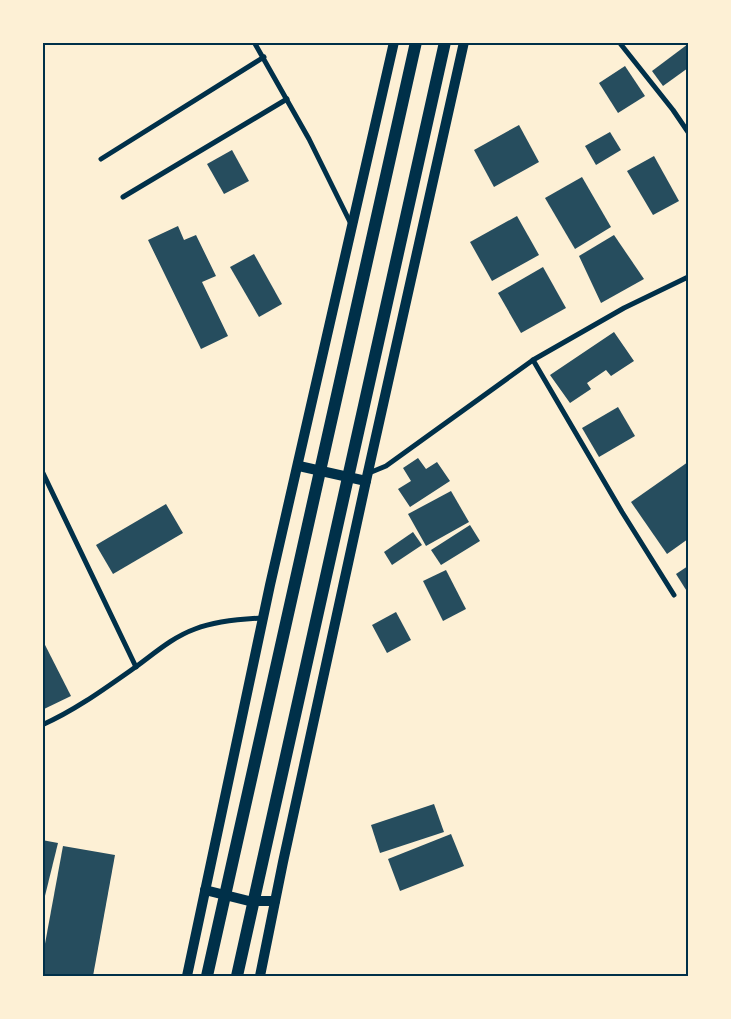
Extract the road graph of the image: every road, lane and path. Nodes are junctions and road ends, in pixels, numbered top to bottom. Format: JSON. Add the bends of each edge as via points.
{"nodes":[{"id":1,"x":254,"y":42,"type":"edge"},
{"id":2,"x":394,"y":42,"type":"edge"},
{"id":3,"x":416,"y":42,"type":"edge"},
{"id":4,"x":445,"y":42,"type":"edge"},
{"id":5,"x":464,"y":42,"type":"edge"},
{"id":6,"x":619,"y":42,"type":"edge"},
{"id":7,"x":264,"y":57,"type":"junction"},
{"id":8,"x":287,"y":99,"type":"junction"},
{"id":9,"x":688,"y":132,"type":"edge"},
{"id":10,"x":102,"y":159,"type":"dead end"},
{"id":11,"x":123,"y":197,"type":"dead end"},
{"id":12,"x":352,"y":227,"type":"junction"},
{"id":13,"x":688,"y":277,"type":"edge"},
{"id":14,"x":533,"y":360,"type":"junction"},
{"id":15,"x":299,"y":466,"type":"junction"},
{"id":16,"x":42,"y":471,"type":"edge"},
{"id":17,"x":367,"y":477,"type":"junction"},
{"id":18,"x":674,"y":595,"type":"dead end"},
{"id":19,"x":264,"y":618,"type":"junction"},
{"id":20,"x":136,"y":666,"type":"junction"},
{"id":21,"x":42,"y":725,"type":"edge"},
{"id":22,"x":206,"y":890,"type":"junction"},
{"id":23,"x":275,"y":901,"type":"junction"},
{"id":24,"x":187,"y":976,"type":"edge"},
{"id":25,"x":207,"y":976,"type":"edge"},
{"id":26,"x":237,"y":976,"type":"edge"},
{"id":27,"x":260,"y":976,"type":"edge"}],
"edges":[{"from":1,"to":7,"type":"street"},
{"from":2,"to":12,"type":"main road"},
{"from":3,"to":25,"type":"main road"},
{"from":4,"to":26,"type":"main road"},
{"from":5,"to":17,"type":"main road"},
{"from":6,"to":9,"type":"street"},
{"from":7,"to":8,"type":"street"},
{"from":7,"to":10,"type":"street"},
{"from":8,"to":11,"type":"street"},
{"from":8,"to":12,"type":"street"},
{"from":12,"to":15,"type":"main road"},
{"from":13,"to":14,"type":"street","via":[[624,308]]},
{"from":14,"to":17,"type":"street"},
{"from":14,"to":18,"type":"street"},
{"from":15,"to":17,"type":"main road"},
{"from":15,"to":19,"type":"main road"},
{"from":16,"to":20,"type":"street"},
{"from":17,"to":23,"type":"main road"},
{"from":19,"to":20,"type":"street","via":[[230,620],[196,628],[172,639]]},
{"from":19,"to":22,"type":"main road"},
{"from":20,"to":21,"type":"street","via":[[81,704]]},
{"from":22,"to":23,"type":"main road","via":[[249,901]]},
{"from":22,"to":24,"type":"main road"},
{"from":23,"to":27,"type":"main road"}]}
